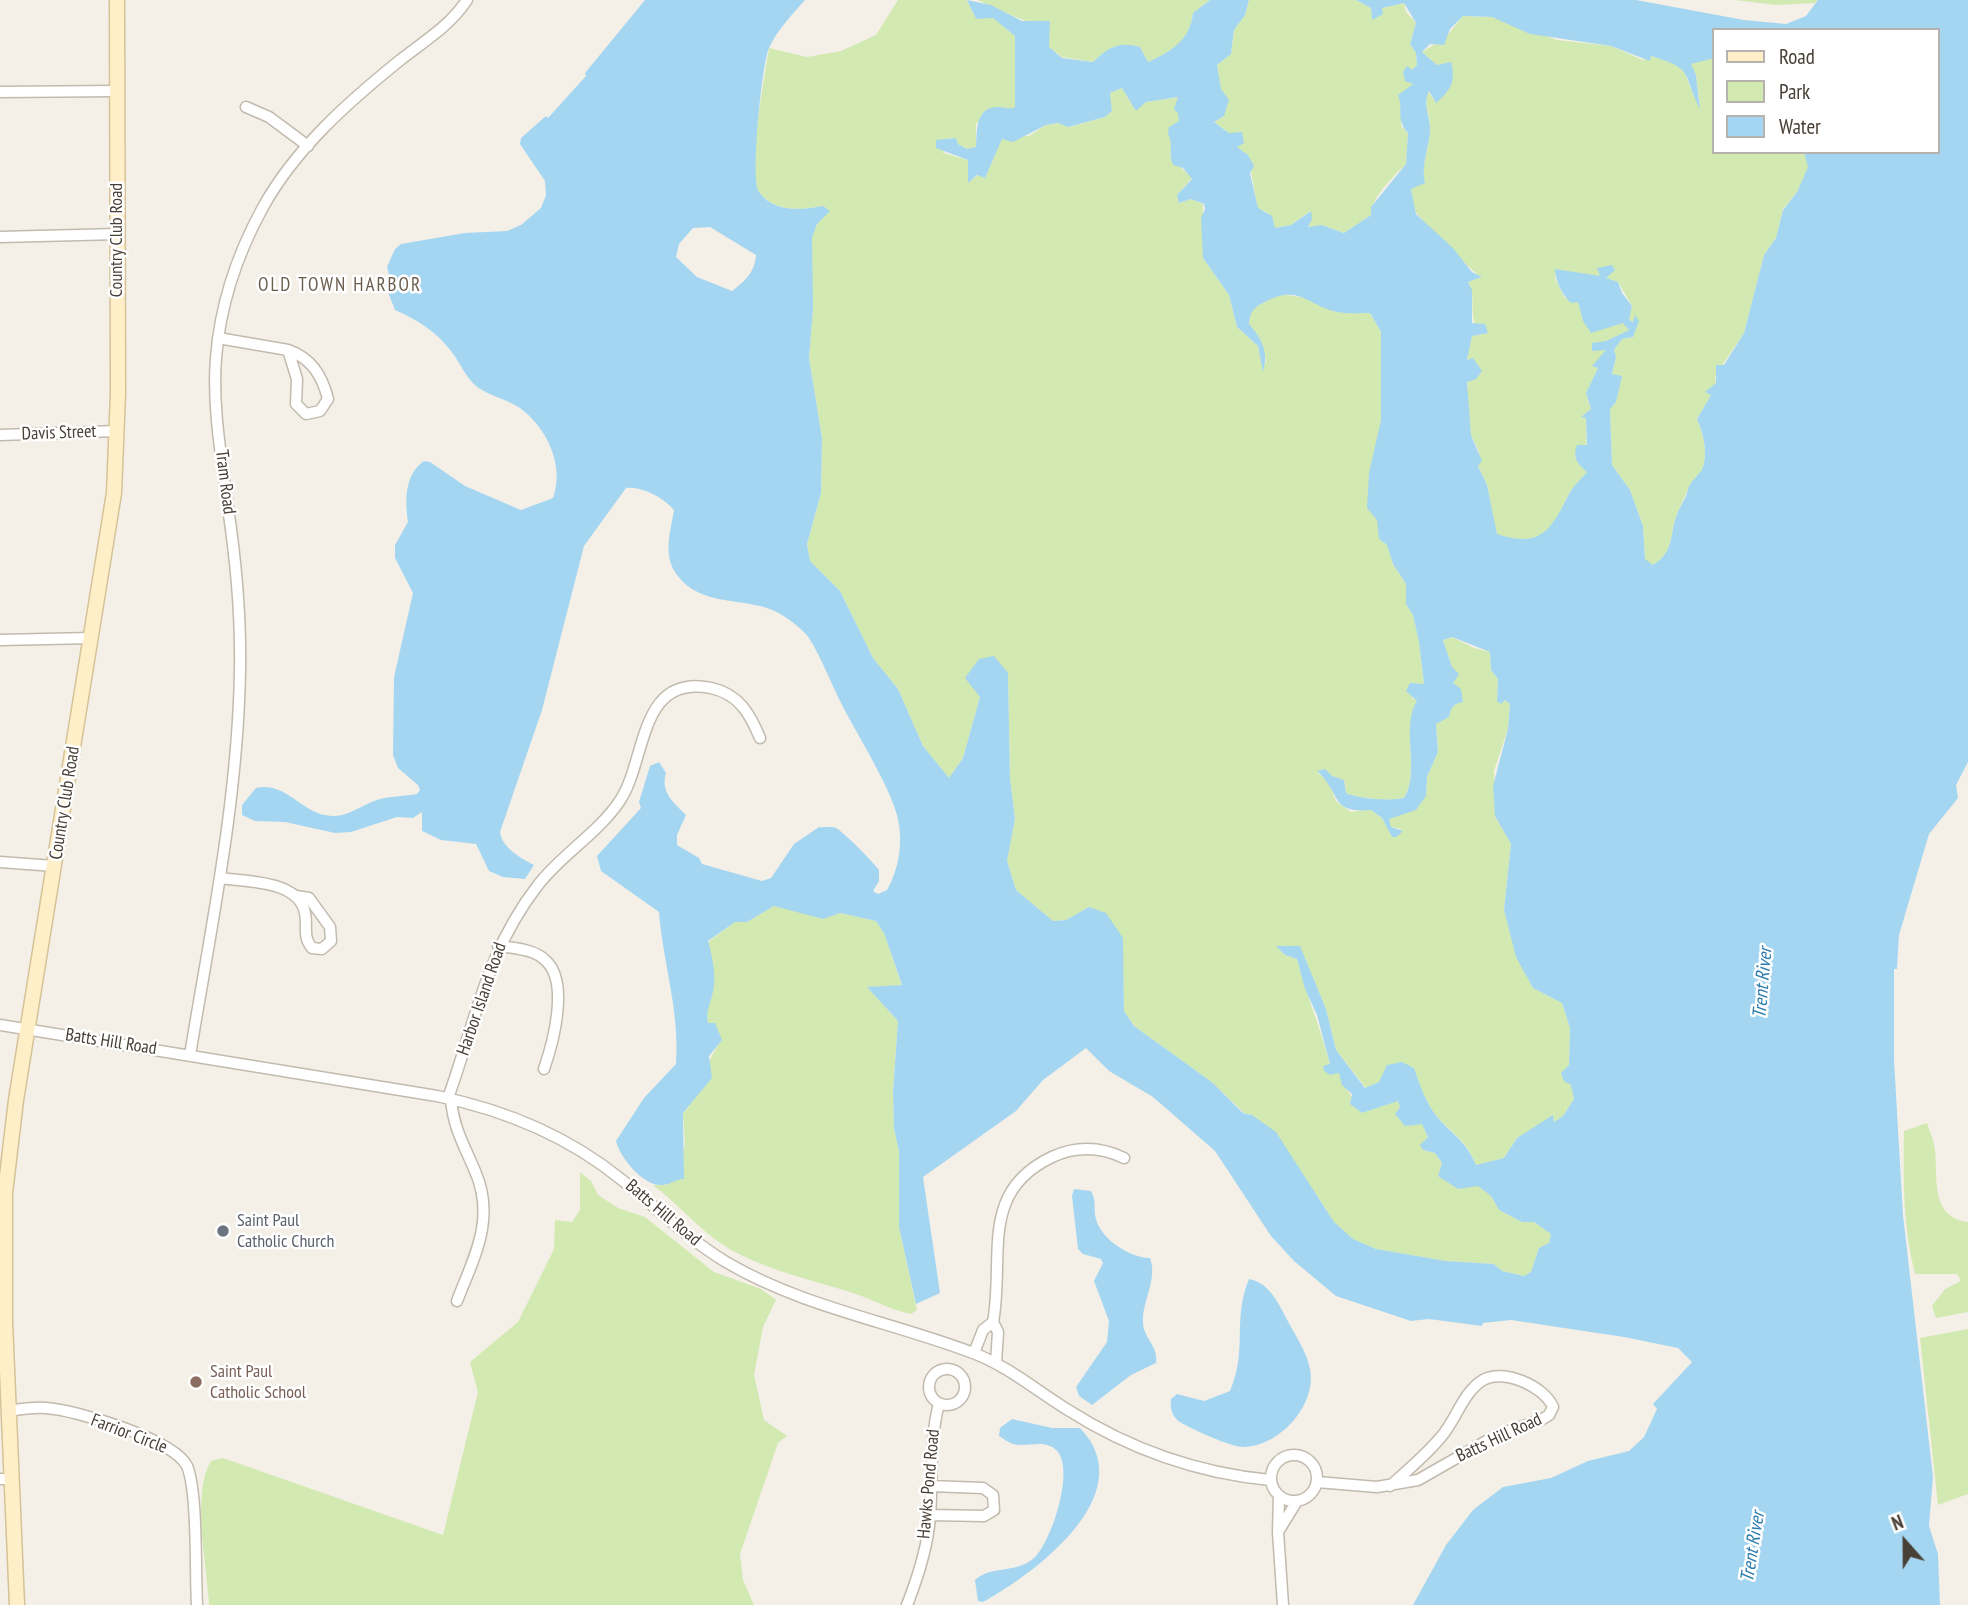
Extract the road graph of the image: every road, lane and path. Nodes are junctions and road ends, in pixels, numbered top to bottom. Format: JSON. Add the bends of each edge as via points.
{"nodes":[{"id":1,"x":117,"y":0,"type":"edge"},
{"id":2,"x":467,"y":0,"type":"edge"},
{"id":3,"x":117,"y":91,"type":"junction"},
{"id":4,"x":0,"y":92,"type":"edge"},
{"id":5,"x":246,"y":107,"type":"dead end"},
{"id":6,"x":307,"y":146,"type":"junction"},
{"id":7,"x":118,"y":234,"type":"junction"},
{"id":8,"x":0,"y":237,"type":"edge"},
{"id":9,"x":218,"y":338,"type":"junction"},
{"id":10,"x":288,"y":351,"type":"junction"},
{"id":11,"x":118,"y":431,"type":"junction"},
{"id":12,"x":0,"y":435,"type":"edge"},
{"id":13,"x":91,"y":638,"type":"junction"},
{"id":14,"x":0,"y":640,"type":"edge"},
{"id":15,"x":760,"y":738,"type":"dead end"},
{"id":16,"x":0,"y":862,"type":"edge"},
{"id":17,"x":54,"y":866,"type":"junction"},
{"id":18,"x":220,"y":877,"type":"junction"},
{"id":19,"x":296,"y":896,"type":"junction"},
{"id":20,"x":498,"y":946,"type":"junction"},
{"id":21,"x":0,"y":1025,"type":"edge"},
{"id":22,"x":29,"y":1029,"type":"junction"},
{"id":23,"x":190,"y":1055,"type":"junction"},
{"id":24,"x":544,"y":1069,"type":"dead end"},
{"id":25,"x":449,"y":1098,"type":"junction"},
{"id":26,"x":1124,"y":1158,"type":"dead end"},
{"id":27,"x":2,"y":1203,"type":"edge"},
{"id":28,"x":457,"y":1301,"type":"dead end"},
{"id":29,"x":993,"y":1322,"type":"junction"},
{"id":30,"x":960,"y":1348,"type":"junction"},
{"id":31,"x":974,"y":1353,"type":"junction"},
{"id":32,"x":996,"y":1363,"type":"junction"},
{"id":33,"x":952,"y":1369,"type":"junction"},
{"id":34,"x":939,"y":1404,"type":"junction"},
{"id":35,"x":9,"y":1410,"type":"junction"},
{"id":36,"x":1424,"y":1455,"type":"junction"},
{"id":37,"x":1436,"y":1469,"type":"junction"},
{"id":38,"x":6,"y":1479,"type":"edge"},
{"id":39,"x":1270,"y":1480,"type":"junction"},
{"id":40,"x":1317,"y":1482,"type":"junction"},
{"id":41,"x":930,"y":1486,"type":"junction"},
{"id":42,"x":1390,"y":1486,"type":"junction"},
{"id":43,"x":1279,"y":1496,"type":"junction"},
{"id":44,"x":1297,"y":1501,"type":"junction"},
{"id":45,"x":930,"y":1515,"type":"junction"},
{"id":46,"x":1278,"y":1532,"type":"junction"},
{"id":47,"x":17,"y":1605,"type":"edge"},
{"id":48,"x":197,"y":1605,"type":"edge"},
{"id":49,"x":907,"y":1605,"type":"edge"},
{"id":50,"x":1283,"y":1605,"type":"edge"}],
"edges":[{"from":1,"to":3,"type":"street","name":"Country Club Road"},
{"from":2,"to":6,"type":"street","name":"Tram Road","via":[[453,20],[366,89]]},
{"from":3,"to":4,"type":"street"},
{"from":3,"to":7,"type":"street","name":"Country Club Road"},
{"from":5,"to":6,"type":"street","via":[[269,117]]},
{"from":6,"to":9,"type":"street","name":"Tram Road","via":[[272,191],[251,231],[227,293]]},
{"from":7,"to":8,"type":"street"},
{"from":7,"to":11,"type":"street","name":"Country Club Road"},
{"from":9,"to":10,"type":"street"},
{"from":9,"to":18,"type":"street","name":"Tram Road","via":[[216,405],[237,583],[240,658],[232,800]]},
{"from":10,"to":10,"type":"street","via":[[304,356],[324,384],[328,398],[320,411],[306,414],[296,404],[298,379]]},
{"from":11,"to":12,"type":"street","name":"Davis Street"},
{"from":11,"to":13,"type":"street","name":"Country Club Road","via":[[114,493]]},
{"from":13,"to":14,"type":"street"},
{"from":13,"to":17,"type":"street","name":"Country Club Road"},
{"from":15,"to":20,"type":"street","name":"Harbor Island Road","via":[[749,713],[719,690],[692,688],[662,701],[645,724],[635,772],[621,800],[548,872]]},
{"from":16,"to":17,"type":"street"},
{"from":17,"to":22,"type":"street","name":"Country Club Road"},
{"from":18,"to":19,"type":"street","via":[[281,887]]},
{"from":18,"to":23,"type":"street","name":"Tram Road"},
{"from":19,"to":19,"type":"street","via":[[305,913],[306,941],[312,948],[322,949],[331,941],[330,927],[309,898]]},
{"from":20,"to":24,"type":"street","via":[[540,956],[555,973],[556,1034]]},
{"from":20,"to":25,"type":"street","name":"Harbor Island Road"},
{"from":21,"to":22,"type":"street","name":"Batts Hill Road"},
{"from":22,"to":23,"type":"street","name":"Batts Hill Road"},
{"from":22,"to":27,"type":"street","name":"Country Club Road"},
{"from":23,"to":25,"type":"street","name":"Batts Hill Road"},
{"from":25,"to":28,"type":"street","via":[[455,1130],[484,1203],[479,1251]]},
{"from":25,"to":30,"type":"street","name":"Batts Hill Road","via":[[523,1121],[575,1147],[620,1178],[703,1248],[750,1275]]},
{"from":26,"to":29,"type":"street","via":[[1107,1150],[1067,1152],[1035,1167],[1009,1193],[999,1221]]},
{"from":27,"to":35,"type":"street","name":"Country Club Road"},
{"from":29,"to":31,"type":"street","via":[[983,1330]]},
{"from":29,"to":32,"type":"street","via":[[998,1332]]},
{"from":30,"to":31,"type":"street","name":"Batts Hill Road"},
{"from":30,"to":33,"type":"street","name":"Hawks Pond Road"},
{"from":31,"to":32,"type":"street","name":"Batts Hill Road"},
{"from":32,"to":39,"type":"street","name":"Batts Hill Road","via":[[1083,1419],[1152,1454],[1203,1471]]},
{"from":33,"to":34,"type":"street","name":"Hawks Pond Road","via":[[940,1370],[931,1378],[931,1395]]},
{"from":33,"to":34,"type":"street","name":"Hawks Pond Road","via":[[962,1376],[964,1393],[951,1405]]},
{"from":34,"to":41,"type":"street","name":"Hawks Pond Road","via":[[930,1449]]},
{"from":35,"to":38,"type":"street","name":"Country Club Road"},
{"from":35,"to":48,"type":"street","name":"Farrior Circle","via":[[70,1412],[178,1454],[191,1482]]},
{"from":36,"to":37,"type":"street"},
{"from":36,"to":37,"type":"street","name":"Batts Hill Road","via":[[1485,1378],[1526,1383],[1549,1398],[1553,1406],[1549,1415]]},
{"from":36,"to":42,"type":"street","name":"Batts Hill Road"},
{"from":37,"to":42,"type":"street","name":"Batts Hill Road","via":[[1418,1480]]},
{"from":38,"to":47,"type":"street","name":"Country Club Road"},
{"from":39,"to":40,"type":"street","via":[[1274,1465],[1295,1455],[1309,1461]]},
{"from":39,"to":43,"type":"street"},
{"from":40,"to":42,"type":"street","name":"Batts Hill Road"},
{"from":40,"to":44,"type":"street","via":[[1310,1495]]},
{"from":41,"to":45,"type":"street","name":"Hawks Pond Road"},
{"from":41,"to":45,"type":"street","via":[[983,1488],[993,1495],[994,1510],[984,1516]]},
{"from":43,"to":44,"type":"street"},
{"from":43,"to":46,"type":"street"},
{"from":44,"to":46,"type":"street"},
{"from":45,"to":49,"type":"street","name":"Hawks Pond Road","via":[[920,1569]]},
{"from":46,"to":50,"type":"street"}]}
